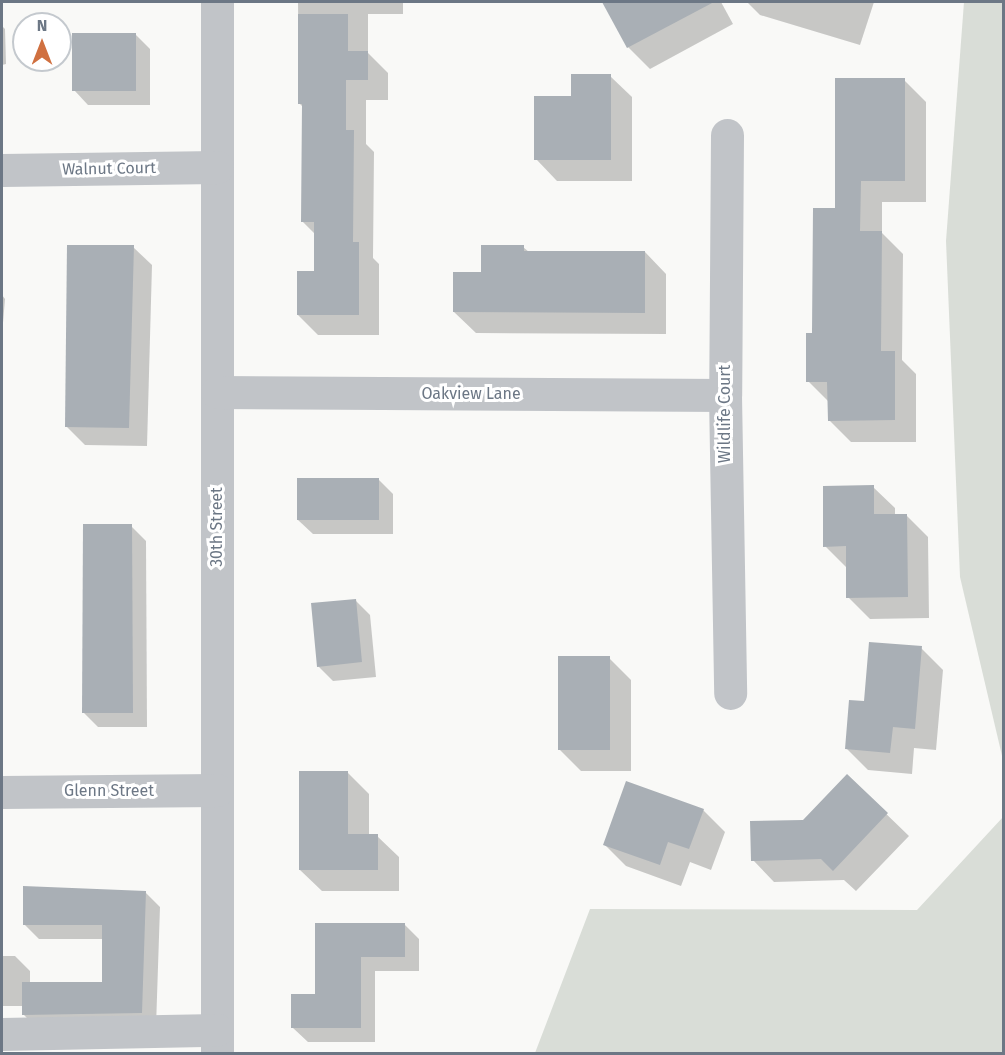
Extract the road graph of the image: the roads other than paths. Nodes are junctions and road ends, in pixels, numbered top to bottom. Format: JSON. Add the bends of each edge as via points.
{"nodes":[{"id":1,"x":217,"y":2,"type":"edge"},
{"id":2,"x":727,"y":135,"type":"dead end"},
{"id":3,"x":217,"y":167,"type":"junction"},
{"id":4,"x":2,"y":170,"type":"edge"},
{"id":5,"x":217,"y":392,"type":"junction"},
{"id":6,"x":724,"y":395,"type":"junction"},
{"id":7,"x":730,"y":693,"type":"dead end"},
{"id":8,"x":217,"y":790,"type":"junction"},
{"id":9,"x":2,"y":792,"type":"edge"},
{"id":10,"x":2,"y":1034,"type":"edge"},
{"id":11,"x":217,"y":1042,"type":"edge"}],
"edges":[{"from":1,"to":3,"type":"street","name":"30th Street"},
{"from":2,"to":6,"type":"street","name":"Wildlife Court"},
{"from":3,"to":4,"type":"street","name":"Walnut Court"},
{"from":3,"to":5,"type":"street","name":"30th Street"},
{"from":5,"to":6,"type":"street","name":"Oakview Lane"},
{"from":5,"to":8,"type":"street","name":"30th Street"},
{"from":6,"to":7,"type":"street","name":"Wildlife Court"},
{"from":8,"to":9,"type":"street","name":"Glenn Street"},
{"from":8,"to":11,"type":"street","name":"30th Street"},
{"from":10,"to":11,"type":"street"}]}
